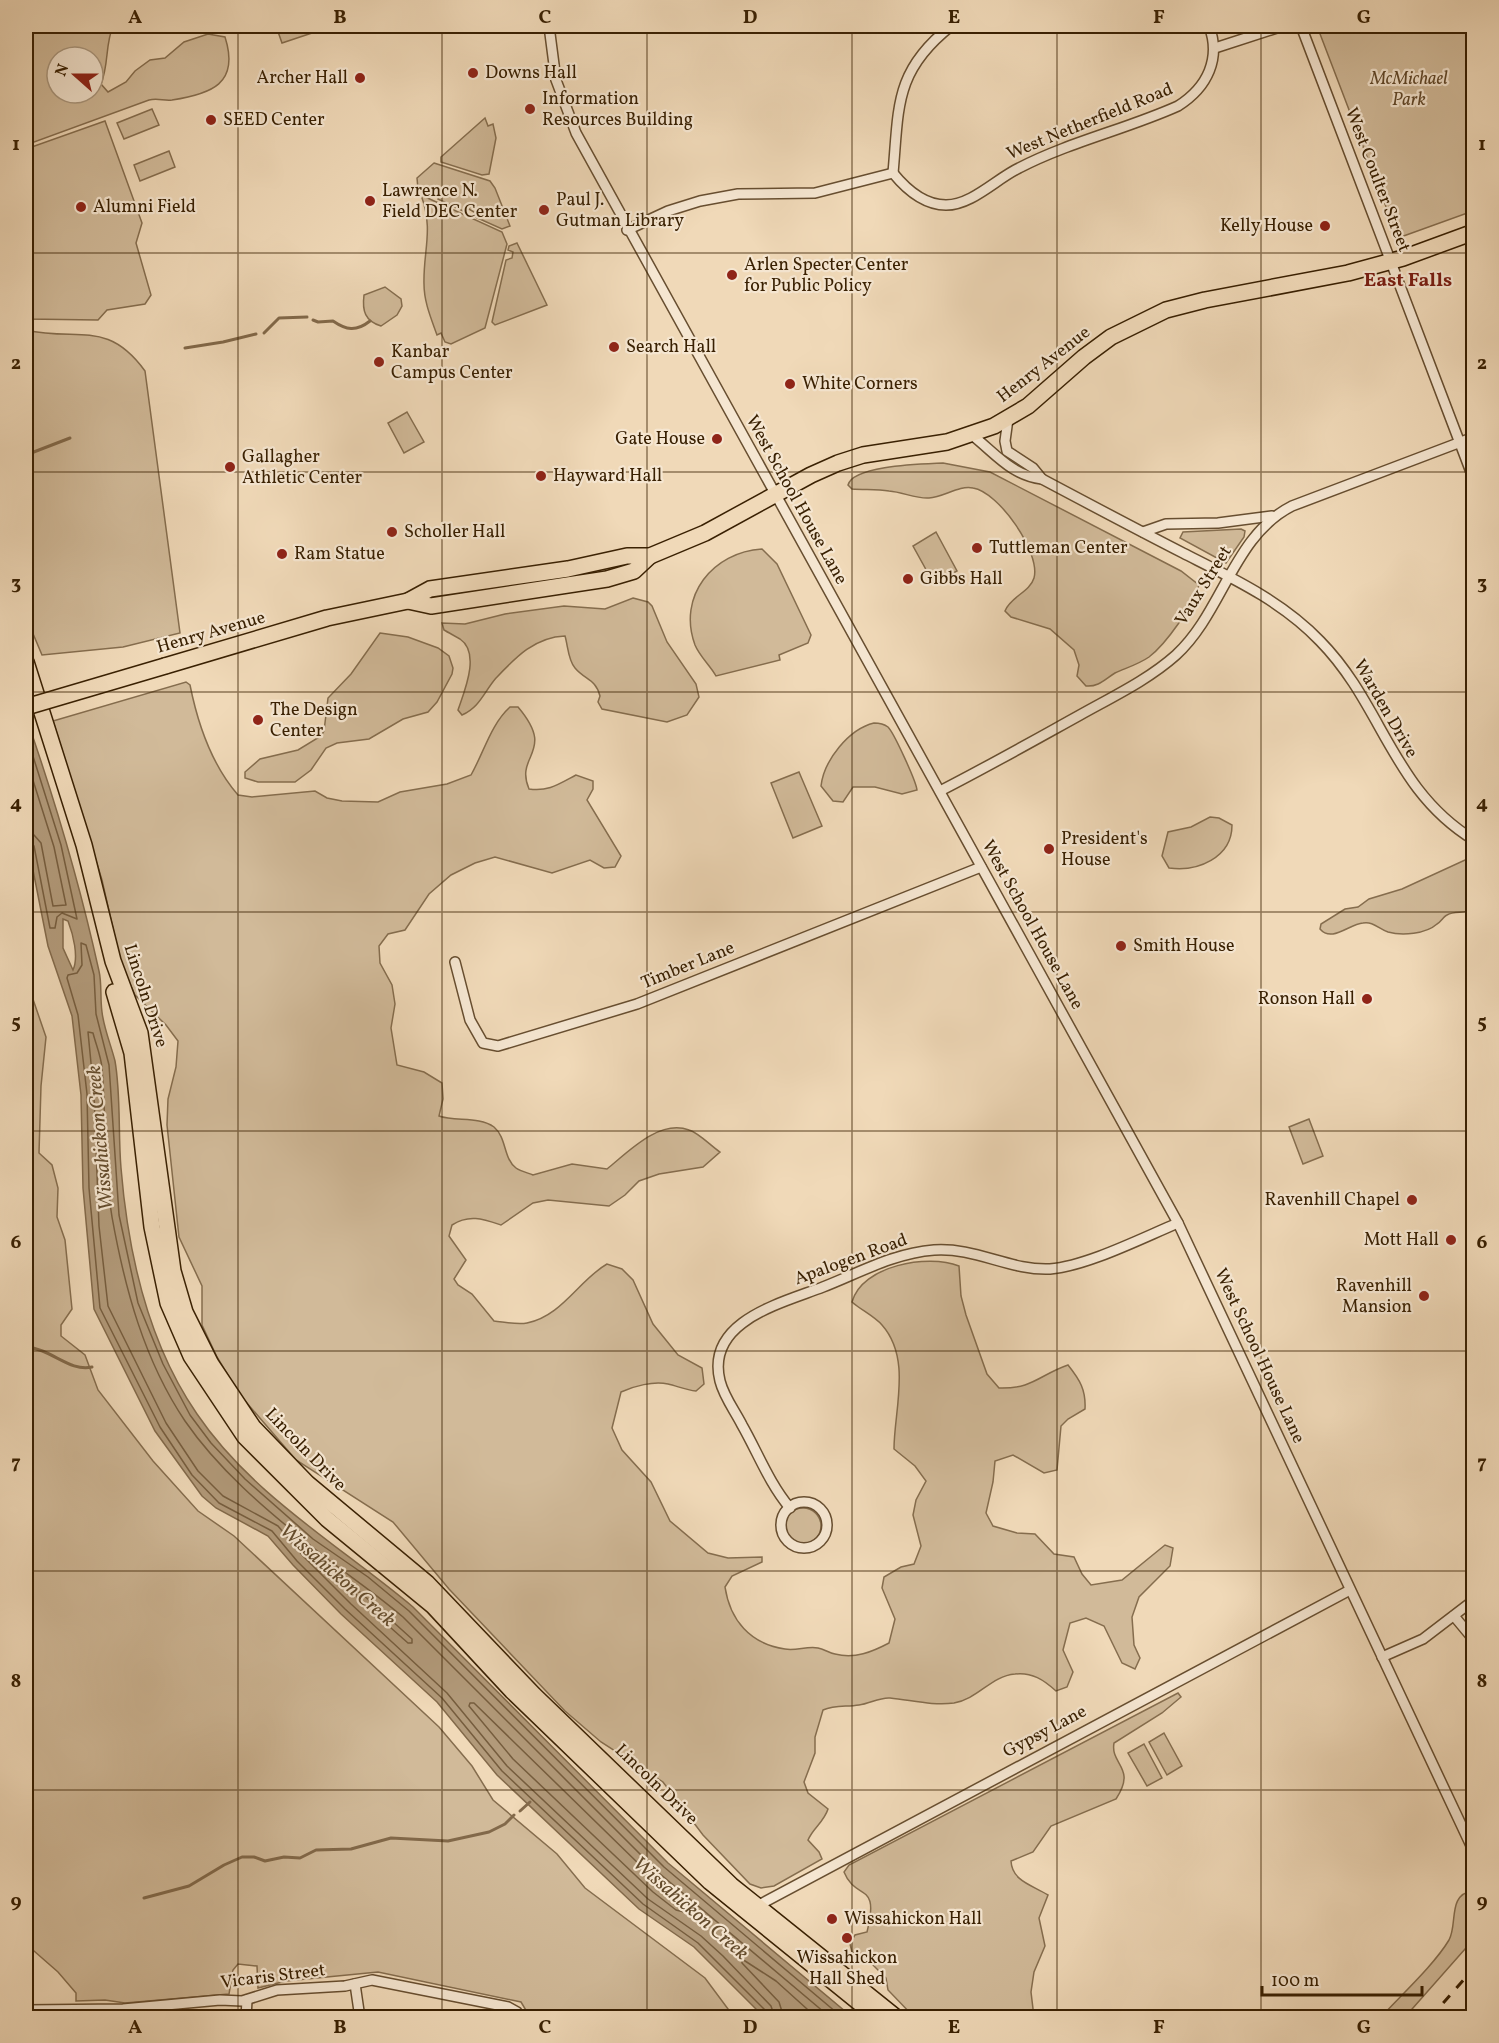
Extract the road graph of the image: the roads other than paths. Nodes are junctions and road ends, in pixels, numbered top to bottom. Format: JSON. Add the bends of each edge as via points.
{"nodes":[{"id":1,"x":549,"y":26,"type":"edge"},
{"id":2,"x":951,"y":26,"type":"edge"},
{"id":3,"x":1209,"y":26,"type":"edge"},
{"id":4,"x":1283,"y":26,"type":"edge"},
{"id":5,"x":1301,"y":26,"type":"edge"},
{"id":6,"x":1215,"y":48,"type":"junction"},
{"id":7,"x":893,"y":173,"type":"junction"},
{"id":8,"x":627,"y":230,"type":"junction"},
{"id":9,"x":1473,"y":232,"type":"edge"},
{"id":10,"x":1390,"y":262,"type":"junction"},
{"id":11,"x":1008,"y":419,"type":"junction"},
{"id":12,"x":972,"y":435,"type":"junction"},
{"id":13,"x":1473,"y":437,"type":"edge"},
{"id":14,"x":1460,"y":443,"type":"junction"},
{"id":15,"x":1042,"y":479,"type":"junction"},
{"id":16,"x":1473,"y":480,"type":"edge"},
{"id":17,"x":774,"y":494,"type":"junction"},
{"id":18,"x":1275,"y":516,"type":"junction"},
{"id":19,"x":1143,"y":532,"type":"junction"},
{"id":20,"x":1230,"y":578,"type":"junction"},
{"id":21,"x":26,"y":662,"type":"edge"},
{"id":22,"x":26,"y":696,"type":"edge"},
{"id":23,"x":26,"y":707,"type":"edge"},
{"id":24,"x":940,"y":792,"type":"junction"},
{"id":25,"x":1473,"y":840,"type":"edge"},
{"id":26,"x":981,"y":867,"type":"junction"},
{"id":27,"x":455,"y":962,"type":"dead end"},
{"id":28,"x":1178,"y":1223,"type":"junction"},
{"id":29,"x":790,"y":1508,"type":"junction"},
{"id":30,"x":1350,"y":1590,"type":"junction"},
{"id":31,"x":1473,"y":1600,"type":"edge"},
{"id":32,"x":1454,"y":1616,"type":"junction"},
{"id":33,"x":1473,"y":1640,"type":"edge"},
{"id":34,"x":1382,"y":1657,"type":"junction"},
{"id":35,"x":1473,"y":1852,"type":"edge"},
{"id":36,"x":757,"y":1906,"type":"junction"},
{"id":37,"x":356,"y":1984,"type":"junction"},
{"id":38,"x":247,"y":2000,"type":"junction"},
{"id":39,"x":26,"y":2010,"type":"edge"},
{"id":40,"x":106,"y":2013,"type":"edge"},
{"id":41,"x":521,"y":2016,"type":"edge"},
{"id":42,"x":246,"y":2018,"type":"edge"},
{"id":43,"x":360,"y":2018,"type":"edge"},
{"id":44,"x":878,"y":2018,"type":"edge"},
{"id":45,"x":897,"y":2018,"type":"edge"}],
"edges":[{"from":1,"to":8,"type":"street","name":"West School House Lane","via":[[554,72],[566,112]]},
{"from":2,"to":7,"type":"street","via":[[920,56],[905,84],[897,111]]},
{"from":3,"to":6,"type":"street"},
{"from":4,"to":6,"type":"street"},
{"from":5,"to":10,"type":"street","name":"West Coulter Street"},
{"from":6,"to":7,"type":"street","name":"West Netherfield Road","via":[[1203,83],[1178,106],[1023,166],[966,202],[946,206],[926,201]]},
{"from":7,"to":8,"type":"street","via":[[815,194],[738,194],[700,201]]},
{"from":8,"to":17,"type":"street","name":"West School House Lane"},
{"from":9,"to":10,"type":"main road","name":"Henry Avenue"},
{"from":10,"to":11,"type":"main road","name":"Henry Avenue","via":[[1299,284],[1191,302],[1152,316],[1095,348],[1040,397]]},
{"from":10,"to":14,"type":"street","name":"West Coulter Street"},
{"from":11,"to":12,"type":"main road","name":"Henry Avenue"},
{"from":11,"to":15,"type":"street","name":"Warden Drive","via":[[1007,451]]},
{"from":12,"to":15,"type":"street","name":"Warden Drive","via":[[1009,468]]},
{"from":12,"to":17,"type":"main road","name":"Henry Avenue","via":[[852,458]]},
{"from":13,"to":14,"type":"street","name":"Vaux Street"},
{"from":14,"to":16,"type":"street","name":"West Coulter Street"},
{"from":14,"to":18,"type":"street","name":"Vaux Street","via":[[1292,506]]},
{"from":15,"to":19,"type":"street","name":"Warden Drive"},
{"from":17,"to":23,"type":"main road","name":"Henry Avenue","bridge":true,"via":[[705,533],[650,556],[634,571],[586,584],[432,606],[408,601],[327,618]]},
{"from":17,"to":24,"type":"street","name":"West School House Lane"},
{"from":18,"to":19,"type":"street","via":[[1164,525]]},
{"from":18,"to":20,"type":"street","name":"Vaux Street","via":[[1256,534]]},
{"from":19,"to":20,"type":"street","name":"Warden Drive"},
{"from":20,"to":24,"type":"street","name":"Vaux Street","via":[[1195,634],[1162,666]]},
{"from":20,"to":25,"type":"street","name":"Warden Drive","via":[[1283,609],[1322,643],[1357,686],[1396,762],[1414,787],[1437,813]]},
{"from":21,"to":36,"type":"main road","name":"Lincoln Drive","via":[[78,828],[113,961],[140,1033],[173,1271],[184,1312],[210,1364],[253,1427],[293,1470],[427,1583],[555,1715]]},
{"from":22,"to":44,"type":"main road","name":"Lincoln Drive","via":[[72,837],[101,952],[128,1033],[163,1284],[175,1321],[201,1372],[245,1437],[299,1492],[433,1606],[512,1691],[710,1882]]},
{"from":24,"to":26,"type":"street","name":"West School House Lane"},
{"from":26,"to":27,"type":"street","name":"Timber Lane","via":[[621,1010],[498,1046],[483,1043],[474,1029]]},
{"from":26,"to":28,"type":"street","name":"West School House Lane"},
{"from":28,"to":29,"type":"street","name":"Apalogen Road","via":[[1051,1269],[1028,1268],[959,1250],[903,1255],[762,1311],[738,1325],[722,1349],[720,1382],[767,1475]]},
{"from":28,"to":30,"type":"street","name":"West School House Lane"},
{"from":29,"to":29,"type":"street","via":[[781,1528],[788,1541],[801,1548],[815,1545],[827,1527],[823,1512],[803,1503]]},
{"from":30,"to":34,"type":"street","name":"West School House Lane"},
{"from":30,"to":36,"type":"street","name":"Gypsy Lane"},
{"from":31,"to":32,"type":"street"},
{"from":32,"to":33,"type":"street"},
{"from":32,"to":34,"type":"street","via":[[1423,1639]]},
{"from":34,"to":35,"type":"street","name":"West School House Lane"},
{"from":36,"to":45,"type":"main road","name":"Lincoln Drive"},
{"from":37,"to":38,"type":"street","name":"Vicaris Street","via":[[277,1990]]},
{"from":37,"to":41,"type":"street","name":"Vicaris Street","via":[[382,1981],[508,2007]]},
{"from":37,"to":43,"type":"street"},
{"from":38,"to":40,"type":"street","name":"Vicaris Street"},
{"from":38,"to":42,"type":"street"},
{"from":39,"to":40,"type":"street","name":"Vicaris Street"}]}
